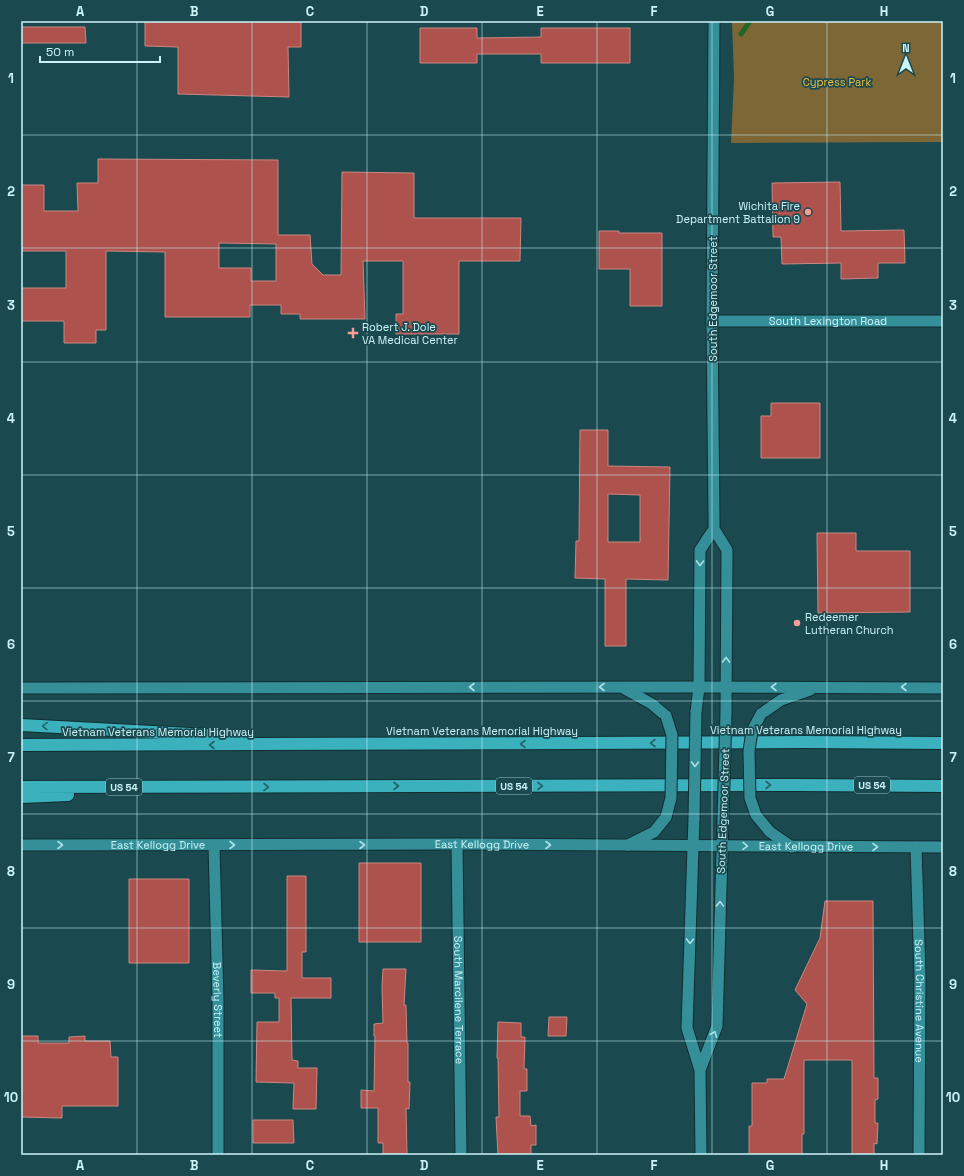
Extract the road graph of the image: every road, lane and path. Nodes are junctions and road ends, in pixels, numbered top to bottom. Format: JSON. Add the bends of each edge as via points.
{"nodes":[{"id":1,"x":714,"y":21,"type":"edge"},
{"id":2,"x":712,"y":321,"type":"junction"},
{"id":3,"x":943,"y":321,"type":"edge"},
{"id":4,"x":714,"y":529,"type":"junction"},
{"id":5,"x":620,"y":687,"type":"junction"},
{"id":6,"x":699,"y":687,"type":"junction"},
{"id":7,"x":726,"y":687,"type":"junction"},
{"id":8,"x":818,"y":687,"type":"junction"},
{"id":9,"x":21,"y":688,"type":"edge"},
{"id":10,"x":943,"y":688,"type":"edge"},
{"id":11,"x":21,"y":725,"type":"edge"},
{"id":12,"x":943,"y":737,"type":"edge"},
{"id":13,"x":804,"y":742,"type":"junction"},
{"id":14,"x":943,"y":743,"type":"edge"},
{"id":15,"x":377,"y":744,"type":"junction"},
{"id":16,"x":21,"y":745,"type":"edge"},
{"id":17,"x":800,"y":785,"type":"junction"},
{"id":18,"x":943,"y":786,"type":"edge"},
{"id":19,"x":21,"y":787,"type":"edge"},
{"id":20,"x":227,"y":787,"type":"junction"},
{"id":21,"x":943,"y":791,"type":"edge"},
{"id":22,"x":21,"y":797,"type":"edge"},
{"id":23,"x":457,"y":844,"type":"junction"},
{"id":24,"x":21,"y":845,"type":"edge"},
{"id":25,"x":214,"y":845,"type":"junction"},
{"id":26,"x":626,"y":846,"type":"junction"},
{"id":27,"x":692,"y":846,"type":"junction"},
{"id":28,"x":722,"y":846,"type":"junction"},
{"id":29,"x":792,"y":847,"type":"junction"},
{"id":30,"x":916,"y":847,"type":"junction"},
{"id":31,"x":943,"y":847,"type":"edge"},
{"id":32,"x":700,"y":1070,"type":"junction"},
{"id":33,"x":218,"y":1155,"type":"edge"},
{"id":34,"x":461,"y":1155,"type":"edge"},
{"id":35,"x":701,"y":1155,"type":"edge"},
{"id":36,"x":919,"y":1155,"type":"edge"}],
"edges":[{"from":1,"to":2,"type":"street","name":"South Edgemoor Street"},
{"from":2,"to":3,"type":"street","name":"South Lexington Road"},
{"from":2,"to":4,"type":"street","name":"South Edgemoor Street"},
{"from":4,"to":6,"type":"street","name":"South Edgemoor Street","one_way":true,"via":[[700,550]]},
{"from":7,"to":4,"type":"street","name":"South Edgemoor Street","one_way":true,"via":[[727,550]]},
{"from":5,"to":6,"type":"street"},
{"from":5,"to":9,"type":"street","one_way":true},
{"from":5,"to":26,"type":"street","bridge":true,"via":[[652,704],[666,716],[672,735],[671,798],[666,817],[654,832]]},
{"from":6,"to":7,"type":"street"},
{"from":6,"to":27,"type":"street","name":"South Edgemoor Street","one_way":true,"bridge":true},
{"from":8,"to":7,"type":"street","one_way":true},
{"from":7,"to":28,"type":"street","name":"South Edgemoor Street","bridge":true},
{"from":10,"to":8,"type":"street","one_way":true},
{"from":8,"to":29,"type":"street","bridge":true,"via":[[781,700],[761,714],[752,731],[749,751],[750,798],[756,815],[770,832]]},
{"from":15,"to":11,"type":"highway","one_way":true},
{"from":12,"to":13,"type":"highway"},
{"from":13,"to":14,"type":"highway","name":"Vietnam Veterans Memorial Highway"},
{"from":13,"to":15,"type":"highway","name":"Vietnam Veterans Memorial Highway","one_way":true},
{"from":15,"to":16,"type":"highway","name":"Vietnam Veterans Memorial Highway","one_way":true},
{"from":17,"to":18,"type":"highway","number":"US 54"},
{"from":20,"to":17,"type":"highway","number":"US 54","one_way":true},
{"from":17,"to":21,"type":"highway"},
{"from":19,"to":20,"type":"highway","number":"US 54"},
{"from":20,"to":22,"type":"highway"},
{"from":25,"to":23,"type":"street","name":"East Kellogg Drive","one_way":true},
{"from":23,"to":26,"type":"street","name":"East Kellogg Drive","one_way":true},
{"from":23,"to":34,"type":"street","name":"South Marcilene Terrace"},
{"from":24,"to":25,"type":"street","name":"East Kellogg Drive","one_way":true},
{"from":25,"to":33,"type":"street","name":"Beverly Street"},
{"from":26,"to":27,"type":"street","name":"East Kellogg Drive"},
{"from":27,"to":28,"type":"street","name":"East Kellogg Drive"},
{"from":27,"to":32,"type":"street","name":"South Edgemoor Street","one_way":true,"via":[[687,1028]]},
{"from":28,"to":29,"type":"street","name":"East Kellogg Drive","one_way":true},
{"from":32,"to":28,"type":"street","name":"South Edgemoor Street","one_way":true,"via":[[717,1026]]},
{"from":29,"to":30,"type":"street","name":"East Kellogg Drive","one_way":true},
{"from":30,"to":31,"type":"street","name":"East Kellogg Drive"},
{"from":30,"to":36,"type":"street","name":"South Christine Avenue","via":[[920,976]]},
{"from":32,"to":35,"type":"street","name":"South Edgemoor Street"}]}
